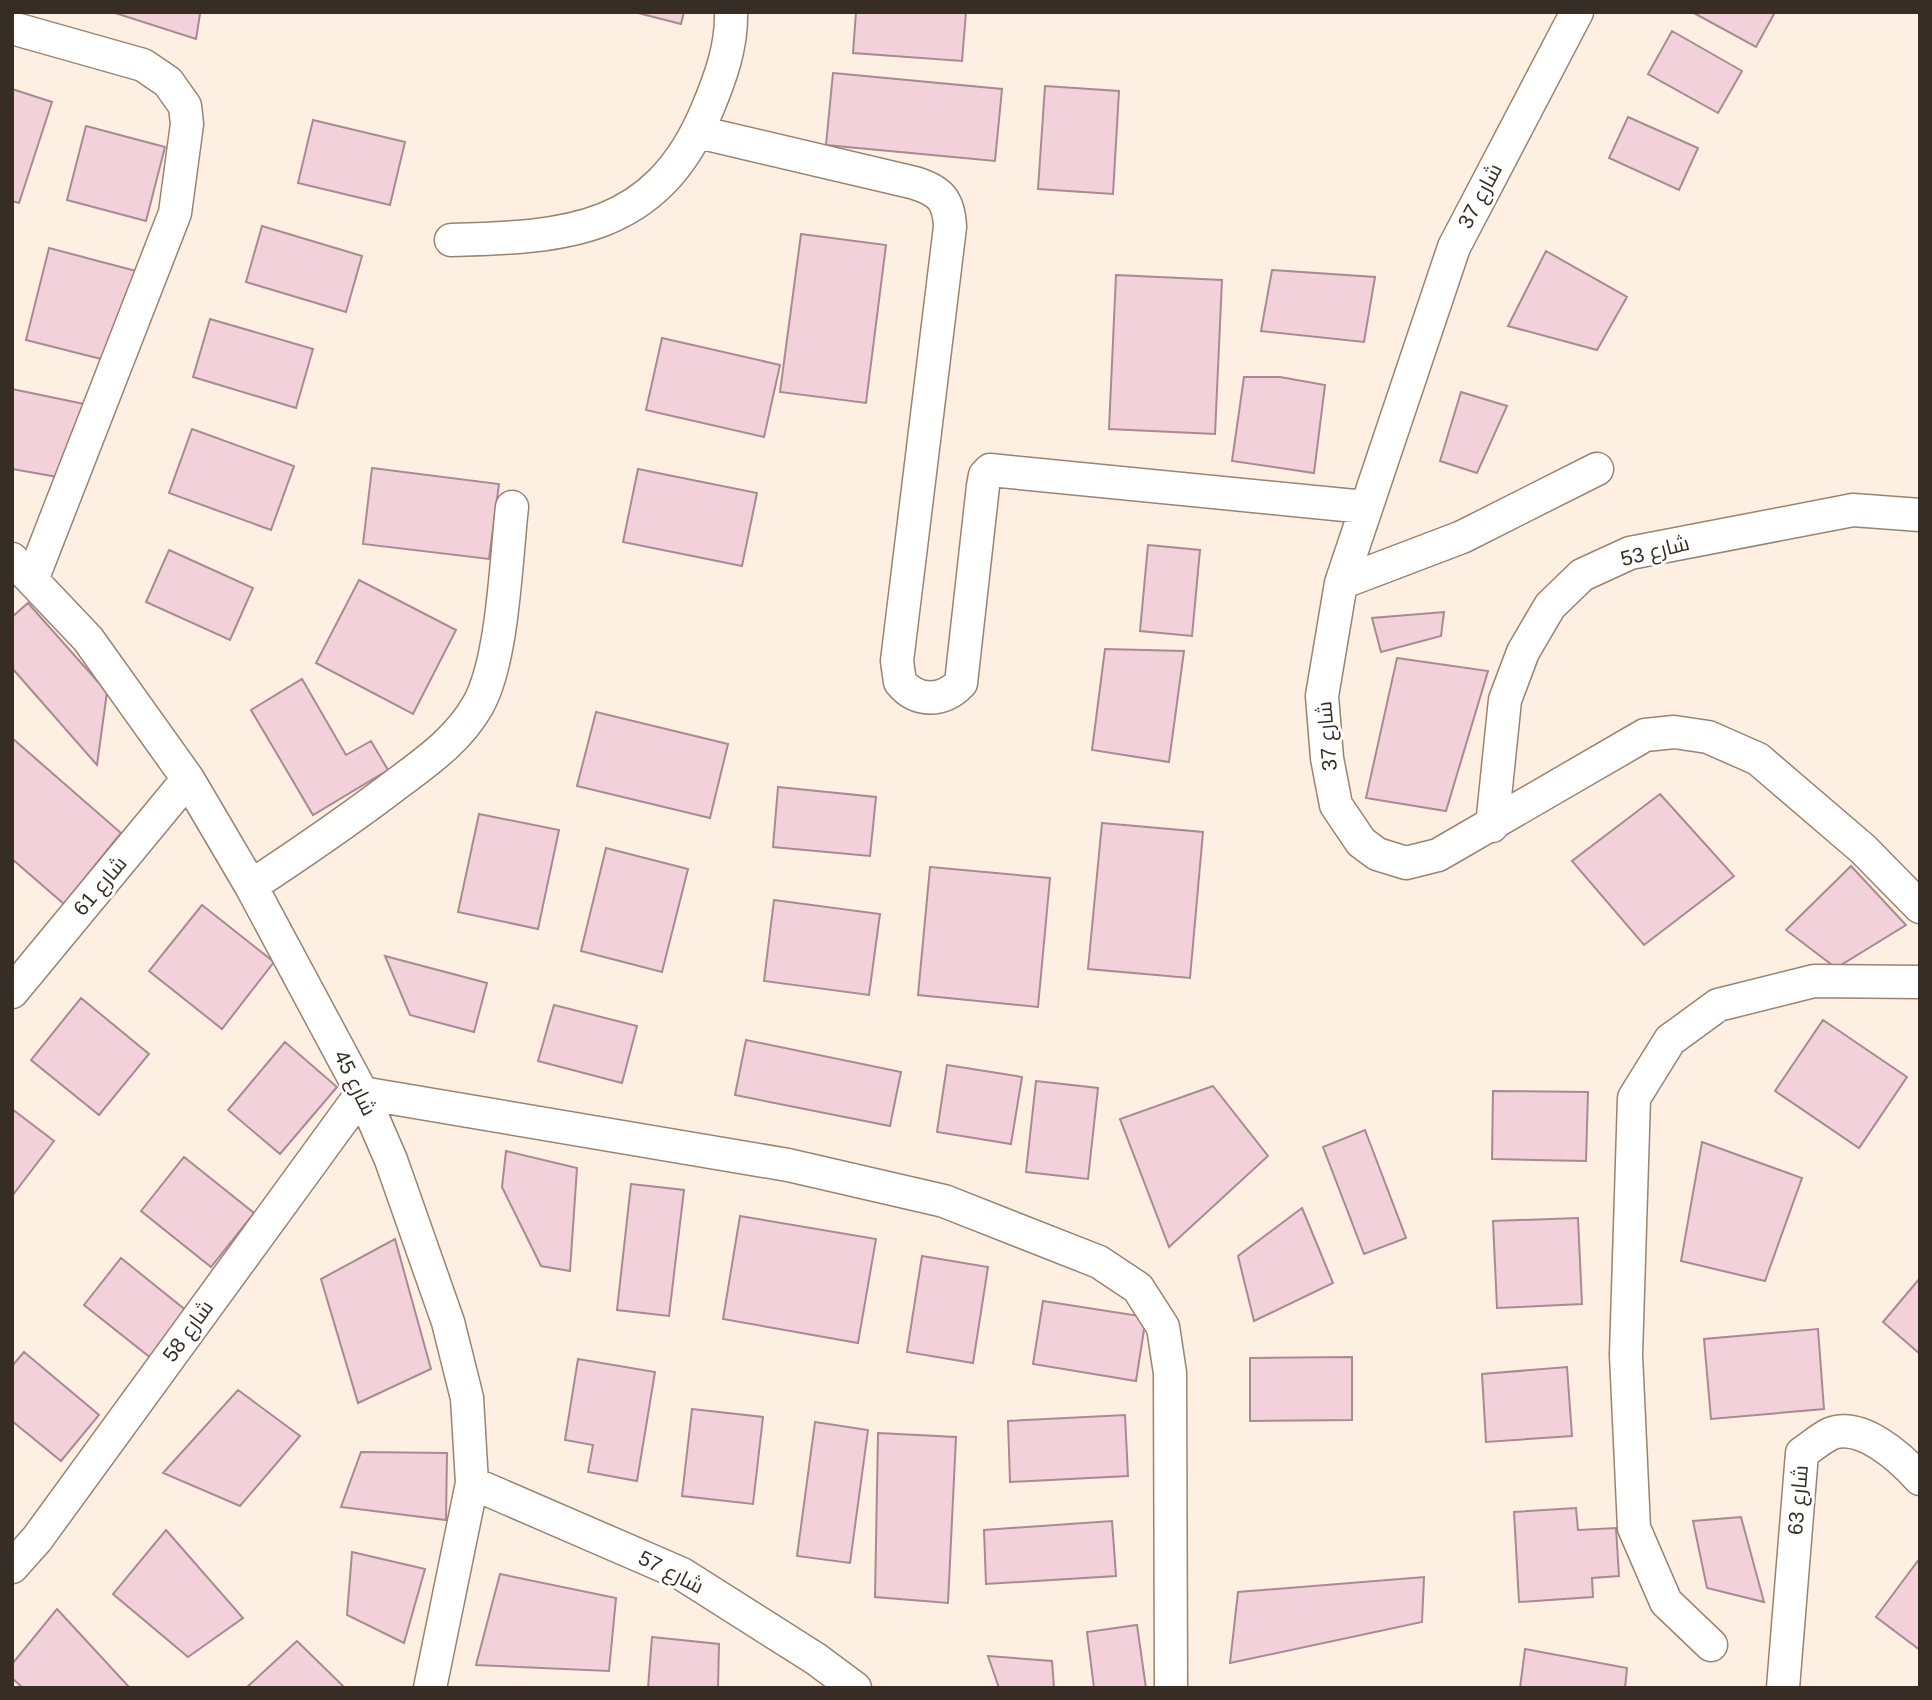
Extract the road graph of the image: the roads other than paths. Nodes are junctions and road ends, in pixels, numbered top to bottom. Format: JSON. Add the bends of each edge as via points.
{"nodes":[{"id":1,"x":731,"y":12,"type":"edge"},
{"id":2,"x":1577,"y":12,"type":"edge"},
{"id":3,"x":12,"y":28,"type":"edge"},
{"id":4,"x":698,"y":132,"type":"junction"},
{"id":5,"x":451,"y":240,"type":"dead end"},
{"id":6,"x":1597,"y":469,"type":"dead end"},
{"id":7,"x":512,"y":507,"type":"dead end"},
{"id":8,"x":1365,"y":507,"type":"junction"},
{"id":9,"x":1920,"y":515,"type":"edge"},
{"id":10,"x":22,"y":570,"type":"edge"},
{"id":11,"x":1340,"y":583,"type":"junction"},
{"id":12,"x":188,"y":779,"type":"junction"},
{"id":13,"x":1492,"y":826,"type":"junction"},
{"id":14,"x":251,"y":886,"type":"junction"},
{"id":15,"x":1920,"y":907,"type":"edge"},
{"id":16,"x":1920,"y":982,"type":"edge"},
{"id":17,"x":12,"y":992,"type":"edge"},
{"id":18,"x":362,"y":1093,"type":"junction"},
{"id":19,"x":1920,"y":1479,"type":"edge"},
{"id":20,"x":472,"y":1483,"type":"junction"},
{"id":21,"x":12,"y":1567,"type":"edge"},
{"id":22,"x":1710,"y":1645,"type":"dead end"},
{"id":23,"x":430,"y":1688,"type":"edge"},
{"id":24,"x":855,"y":1688,"type":"edge"},
{"id":25,"x":1171,"y":1688,"type":"edge"},
{"id":26,"x":1783,"y":1688,"type":"edge"}],
"edges":[{"from":1,"to":4,"type":"street","via":[[725,68]]},
{"from":2,"to":8,"type":"street","name":"شارع 37","via":[[1454,247]]},
{"from":3,"to":10,"type":"street","via":[[143,65],[168,82],[185,106],[187,124],[175,213]]},
{"from":4,"to":5,"type":"street","via":[[665,181],[618,216],[575,230],[520,238]]},
{"from":4,"to":8,"type":"street","via":[[936,189],[949,205],[897,661],[900,682],[916,696],[938,698],[961,682],[983,486],[990,470]]},
{"from":6,"to":11,"type":"street","via":[[1462,537]]},
{"from":7,"to":14,"type":"street","via":[[501,615],[478,704],[447,746],[341,827]]},
{"from":8,"to":11,"type":"street","name":"شارع 37"},
{"from":9,"to":13,"type":"street","name":"شارع 53","via":[[1853,510],[1630,553],[1582,575],[1550,606],[1523,652],[1504,700]]},
{"from":10,"to":12,"type":"street","name":"شارع 45","via":[[88,639]]},
{"from":11,"to":13,"type":"street","name":"شارع 37","via":[[1322,696],[1336,805],[1361,842],[1377,854],[1406,863],[1438,855]]},
{"from":12,"to":14,"type":"street","name":"شارع 45"},
{"from":12,"to":17,"type":"street","name":"شارع 61"},
{"from":13,"to":15,"type":"street","name":"شارع 37","via":[[1645,735],[1674,732],[1708,737],[1758,759],[1863,849]]},
{"from":14,"to":18,"type":"street","name":"شارع 45"},
{"from":16,"to":22,"type":"street","via":[[1814,981],[1718,1005],[1670,1040],[1634,1098],[1626,1355],[1634,1528],[1666,1602]]},
{"from":18,"to":20,"type":"street","name":"شارع 45","via":[[391,1160],[448,1322],[467,1398]]},
{"from":18,"to":21,"type":"street","name":"شارع 58"},
{"from":18,"to":25,"type":"street","via":[[788,1165],[944,1201],[1099,1262],[1138,1288],[1163,1327],[1170,1373]]},
{"from":19,"to":26,"type":"street","name":"شارع 63","via":[[1886,1448],[1853,1431],[1831,1433],[1802,1453]]},
{"from":20,"to":23,"type":"street","name":"شارع 45"},
{"from":20,"to":24,"type":"street","name":"شارع 57","via":[[682,1574]]}]}
